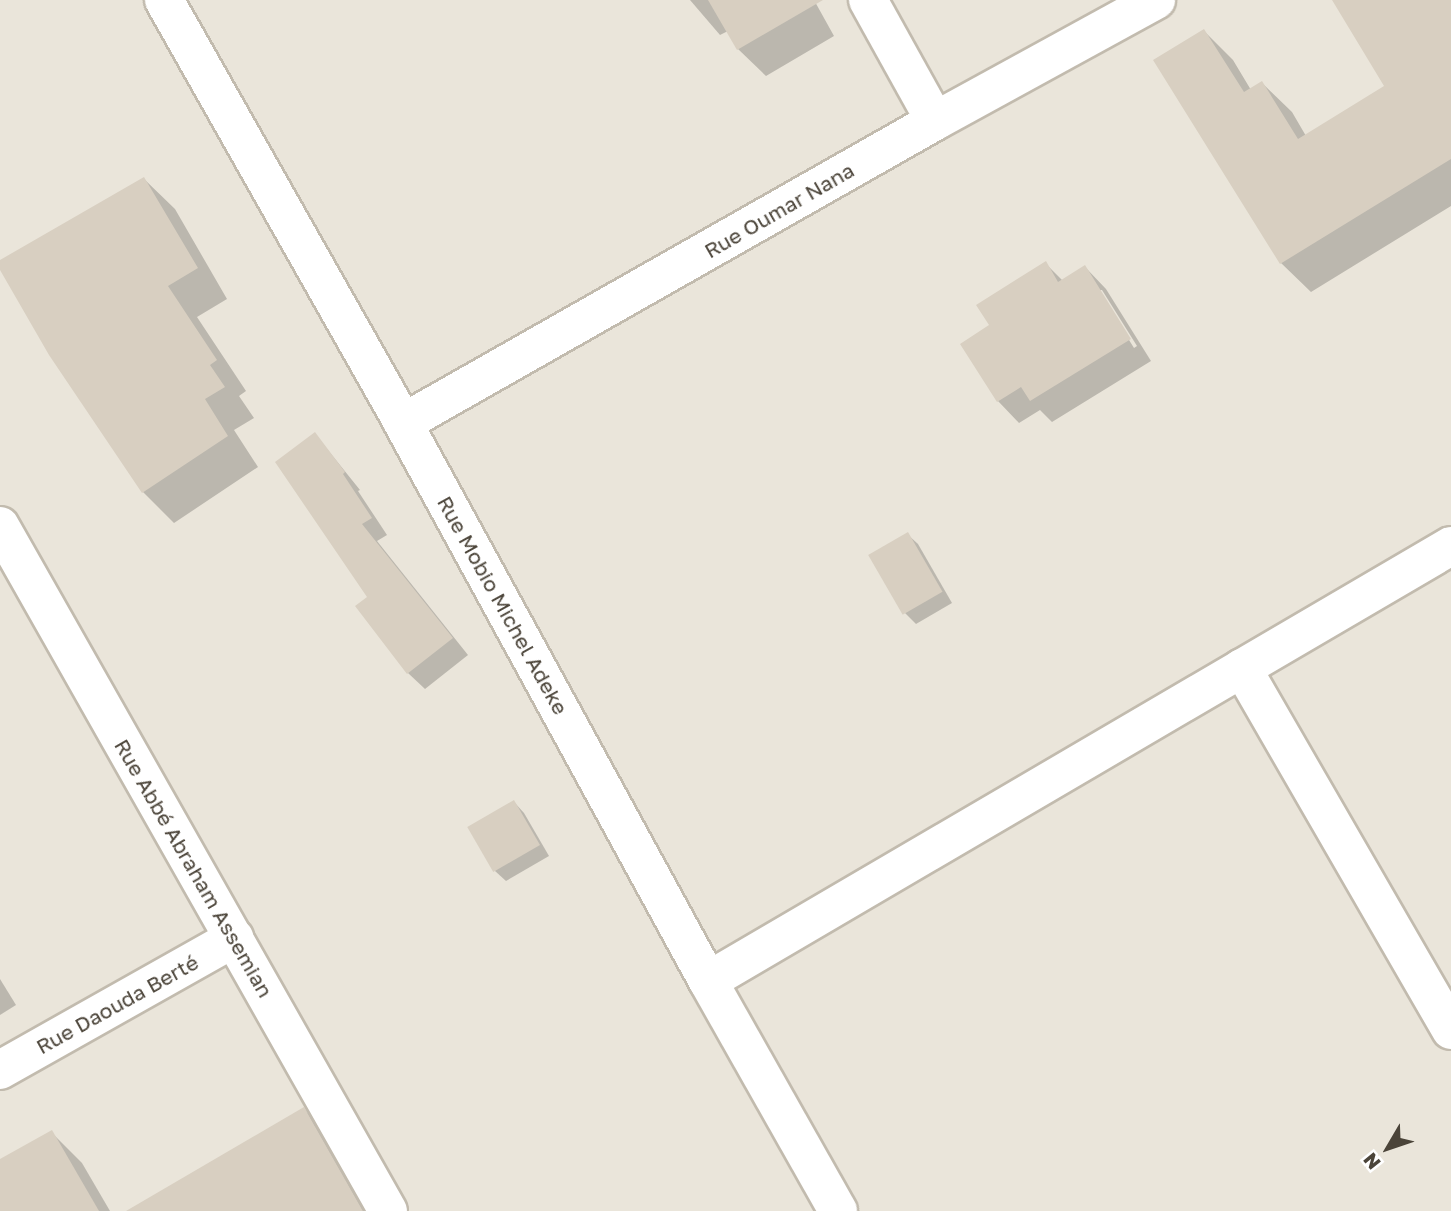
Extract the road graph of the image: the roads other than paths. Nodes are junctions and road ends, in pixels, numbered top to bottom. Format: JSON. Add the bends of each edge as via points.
{"nodes":[{"id":1,"x":164,"y":0,"type":"edge"},
{"id":2,"x":868,"y":0,"type":"edge"},
{"id":3,"x":1156,"y":0,"type":"edge"},
{"id":4,"x":935,"y":121,"type":"junction"},
{"id":5,"x":403,"y":423,"type":"junction"},
{"id":6,"x":0,"y":526,"type":"edge"},
{"id":7,"x":1451,"y":546,"type":"edge"},
{"id":8,"x":1242,"y":668,"type":"junction"},
{"id":9,"x":234,"y":938,"type":"junction"},
{"id":10,"x":708,"y":981,"type":"junction"},
{"id":11,"x":1451,"y":1030,"type":"edge"},
{"id":12,"x":0,"y":1070,"type":"edge"},
{"id":13,"x":388,"y":1211,"type":"edge"},
{"id":14,"x":838,"y":1211,"type":"edge"}],
"edges":[{"from":1,"to":5,"type":"street","name":"Rue Mobio Michel Adeke"},
{"from":2,"to":4,"type":"street"},
{"from":3,"to":4,"type":"street","name":"Rue Oumar Nana"},
{"from":4,"to":5,"type":"street","name":"Rue Oumar Nana"},
{"from":5,"to":10,"type":"street","name":"Rue Mobio Michel Adeke"},
{"from":6,"to":9,"type":"street","name":"Rue Abbé Abraham Assemian"},
{"from":7,"to":8,"type":"street"},
{"from":8,"to":10,"type":"street"},
{"from":8,"to":11,"type":"street"},
{"from":9,"to":12,"type":"street","name":"Rue Daouda Berté"},
{"from":9,"to":13,"type":"street","name":"Rue Abbé Abraham Assemian"},
{"from":10,"to":14,"type":"street","name":"Rue Mobio Michel Adeke"}]}
